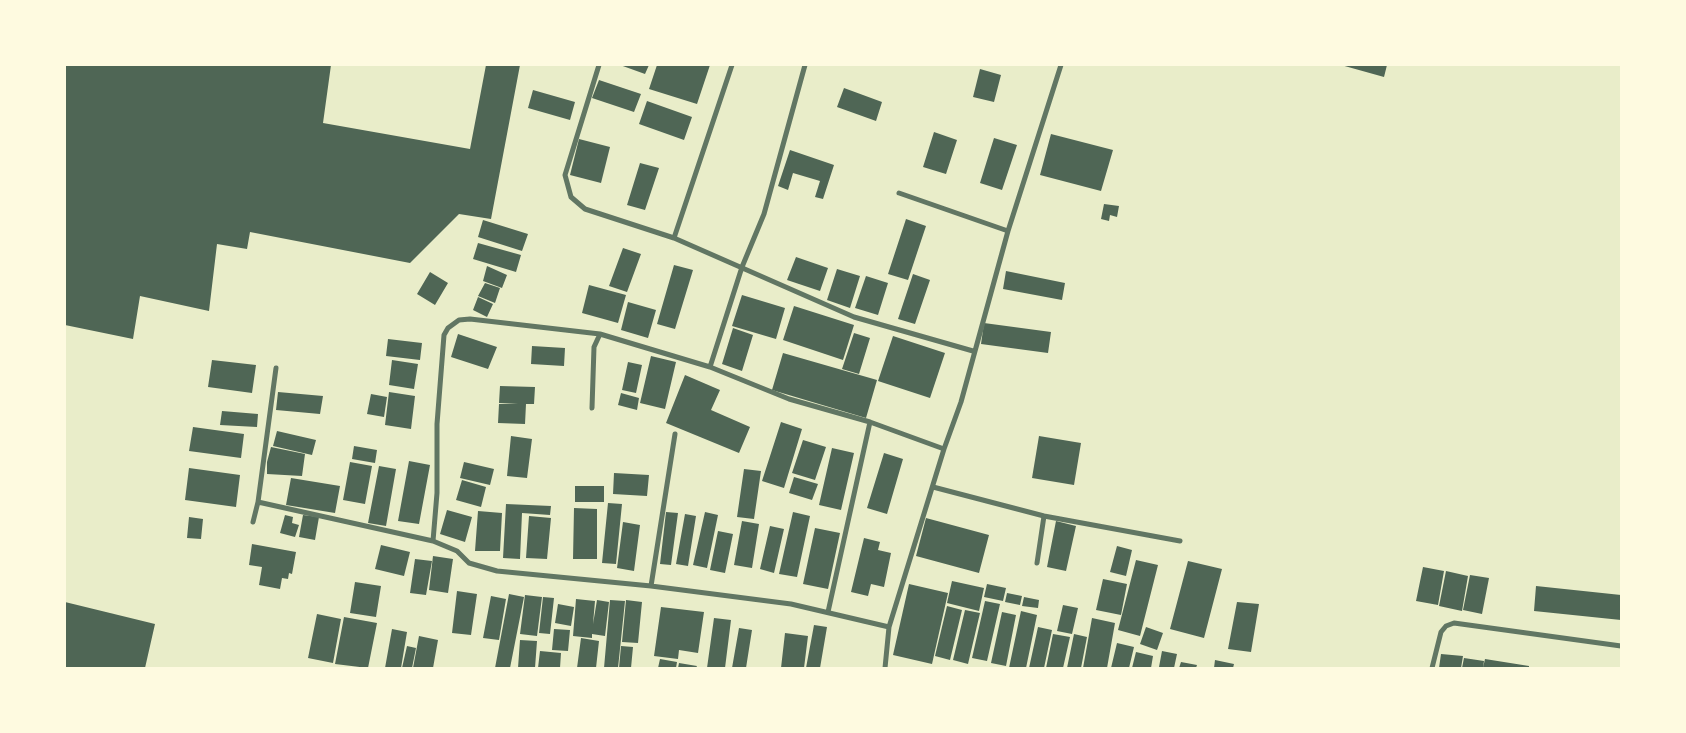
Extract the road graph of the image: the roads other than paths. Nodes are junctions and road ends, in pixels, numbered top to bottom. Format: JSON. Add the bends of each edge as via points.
{"nodes":[{"id":1,"x":598,"y":65,"type":"edge"},
{"id":2,"x":732,"y":65,"type":"edge"},
{"id":3,"x":805,"y":65,"type":"edge"},
{"id":4,"x":1061,"y":65,"type":"edge"},
{"id":5,"x":899,"y":193,"type":"dead end"},
{"id":6,"x":1008,"y":231,"type":"junction"},
{"id":7,"x":674,"y":238,"type":"junction"},
{"id":8,"x":742,"y":267,"type":"junction"},
{"id":9,"x":600,"y":334,"type":"junction"},
{"id":10,"x":973,"y":351,"type":"junction"},
{"id":11,"x":710,"y":367,"type":"junction"},
{"id":12,"x":276,"y":368,"type":"dead end"},
{"id":13,"x":592,"y":408,"type":"dead end"},
{"id":14,"x":870,"y":422,"type":"junction"},
{"id":15,"x":675,"y":434,"type":"dead end"},
{"id":16,"x":944,"y":449,"type":"junction"},
{"id":17,"x":933,"y":487,"type":"junction"},
{"id":18,"x":258,"y":502,"type":"junction"},
{"id":19,"x":1044,"y":516,"type":"junction"},
{"id":20,"x":253,"y":522,"type":"dead end"},
{"id":21,"x":433,"y":541,"type":"junction"},
{"id":22,"x":1180,"y":541,"type":"dead end"},
{"id":23,"x":1037,"y":563,"type":"dead end"},
{"id":24,"x":651,"y":586,"type":"junction"},
{"id":25,"x":828,"y":612,"type":"junction"},
{"id":26,"x":889,"y":627,"type":"junction"},
{"id":27,"x":1621,"y":646,"type":"edge"},
{"id":28,"x":885,"y":668,"type":"edge"},
{"id":29,"x":1432,"y":668,"type":"edge"}],
"edges":[{"from":1,"to":7,"type":"street","via":[[565,175],[571,197],[585,209]]},
{"from":2,"to":7,"type":"street"},
{"from":3,"to":8,"type":"street","via":[[764,214]]},
{"from":4,"to":6,"type":"street"},
{"from":5,"to":6,"type":"street"},
{"from":6,"to":10,"type":"street"},
{"from":7,"to":8,"type":"street"},
{"from":8,"to":10,"type":"street","via":[[854,316]]},
{"from":8,"to":11,"type":"street"},
{"from":9,"to":11,"type":"street"},
{"from":9,"to":13,"type":"street","via":[[594,346]]},
{"from":9,"to":21,"type":"street","via":[[470,319],[459,320],[448,328],[444,335],[437,424]]},
{"from":10,"to":16,"type":"street","via":[[961,402]]},
{"from":11,"to":14,"type":"street","via":[[789,399]]},
{"from":12,"to":18,"type":"street"},
{"from":14,"to":16,"type":"street"},
{"from":14,"to":25,"type":"street"},
{"from":15,"to":24,"type":"street"},
{"from":16,"to":17,"type":"street"},
{"from":17,"to":19,"type":"street"},
{"from":17,"to":26,"type":"street"},
{"from":18,"to":20,"type":"street"},
{"from":18,"to":21,"type":"street"},
{"from":19,"to":22,"type":"street"},
{"from":19,"to":23,"type":"street"},
{"from":21,"to":24,"type":"street","via":[[457,551],[469,563],[497,571]]},
{"from":24,"to":25,"type":"street","via":[[791,604]]},
{"from":25,"to":26,"type":"street"},
{"from":26,"to":28,"type":"street"},
{"from":27,"to":29,"type":"street","via":[[1454,623],[1441,632]]}]}
